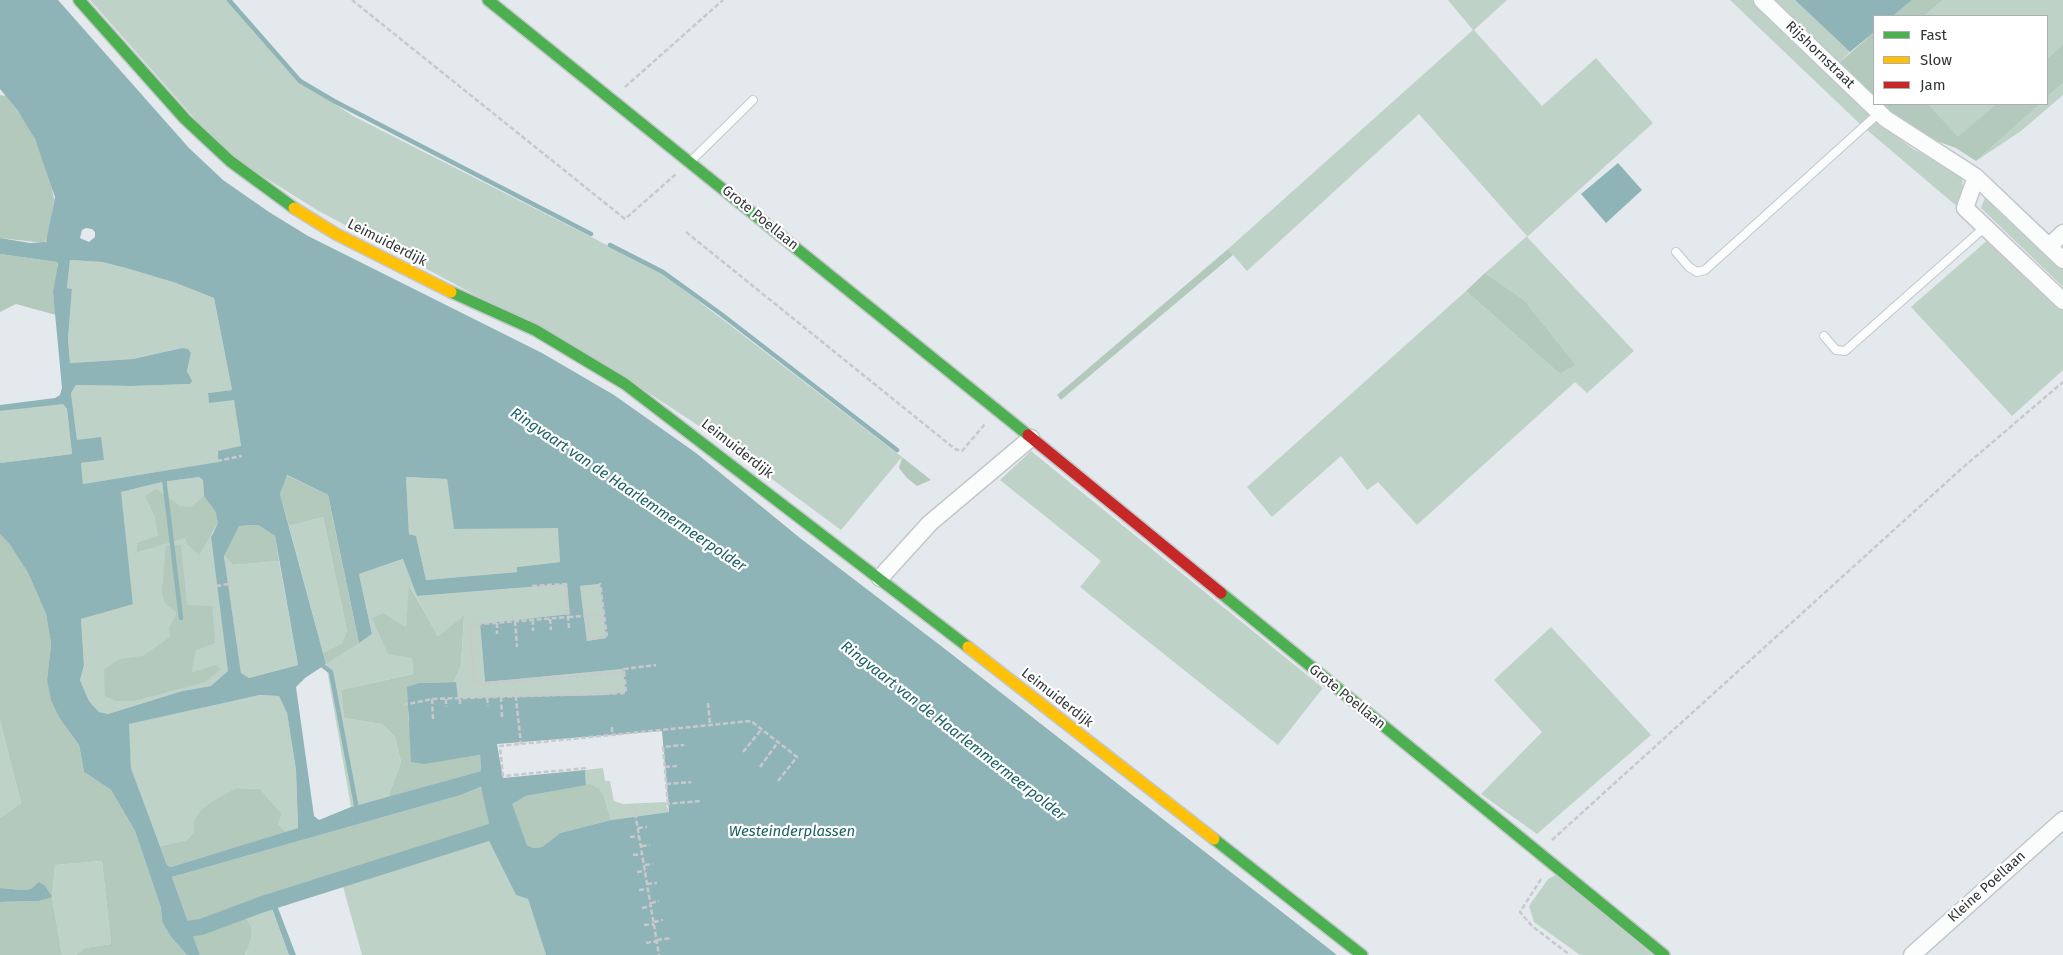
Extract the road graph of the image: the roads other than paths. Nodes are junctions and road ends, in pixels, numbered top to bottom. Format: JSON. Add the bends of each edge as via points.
{"nodes":[{"id":1,"x":80,"y":0,"type":"edge"},
{"id":2,"x":488,"y":0,"type":"edge"},
{"id":3,"x":1762,"y":0,"type":"edge"},
{"id":4,"x":753,"y":100,"type":"dead end"},
{"id":5,"x":1880,"y":112,"type":"junction"},
{"id":6,"x":689,"y":160,"type":"junction"},
{"id":7,"x":1976,"y":177,"type":"junction"},
{"id":8,"x":1985,"y":226,"type":"junction"},
{"id":9,"x":2063,"y":233,"type":"edge"},
{"id":10,"x":2049,"y":246,"type":"junction"},
{"id":11,"x":1676,"y":252,"type":"dead end"},
{"id":12,"x":2063,"y":260,"type":"edge"},
{"id":13,"x":2063,"y":300,"type":"edge"},
{"id":14,"x":1824,"y":336,"type":"dead end"},
{"id":15,"x":1031,"y":438,"type":"junction"},
{"id":16,"x":880,"y":578,"type":"junction"},
{"id":17,"x":2063,"y":820,"type":"edge"},
{"id":18,"x":1362,"y":955,"type":"edge"},
{"id":19,"x":1664,"y":955,"type":"edge"},
{"id":20,"x":1912,"y":955,"type":"edge"}],
"edges":[{"from":1,"to":16,"type":"street","name":"Leimuiderdijk","via":[[186,119],[257,182],[336,234],[497,317],[574,352],[625,384]]},
{"from":2,"to":6,"type":"street","name":"Grote Poellaan"},
{"from":3,"to":5,"type":"street","name":"Rijshornstraat"},
{"from":4,"to":6,"type":"lane"},
{"from":5,"to":7,"type":"street","name":"Rijshornstraat"},
{"from":5,"to":11,"type":"lane","via":[[1705,270],[1697,272],[1689,268]]},
{"from":6,"to":15,"type":"street","name":"Grote Poellaan"},
{"from":7,"to":8,"type":"street","via":[[1966,208]]},
{"from":7,"to":10,"type":"street","name":"Rijshornstraat"},
{"from":8,"to":13,"type":"street"},
{"from":8,"to":14,"type":"lane","via":[[1846,351],[1836,350]]},
{"from":9,"to":10,"type":"street"},
{"from":10,"to":12,"type":"street","name":"Rijshornstraat"},
{"from":15,"to":16,"type":"street","via":[[930,523]]},
{"from":15,"to":19,"type":"street","name":"Grote Poellaan"},
{"from":16,"to":18,"type":"street","name":"Leimuiderdijk"},
{"from":17,"to":20,"type":"street","name":"Kleine Poellaan"}]}
